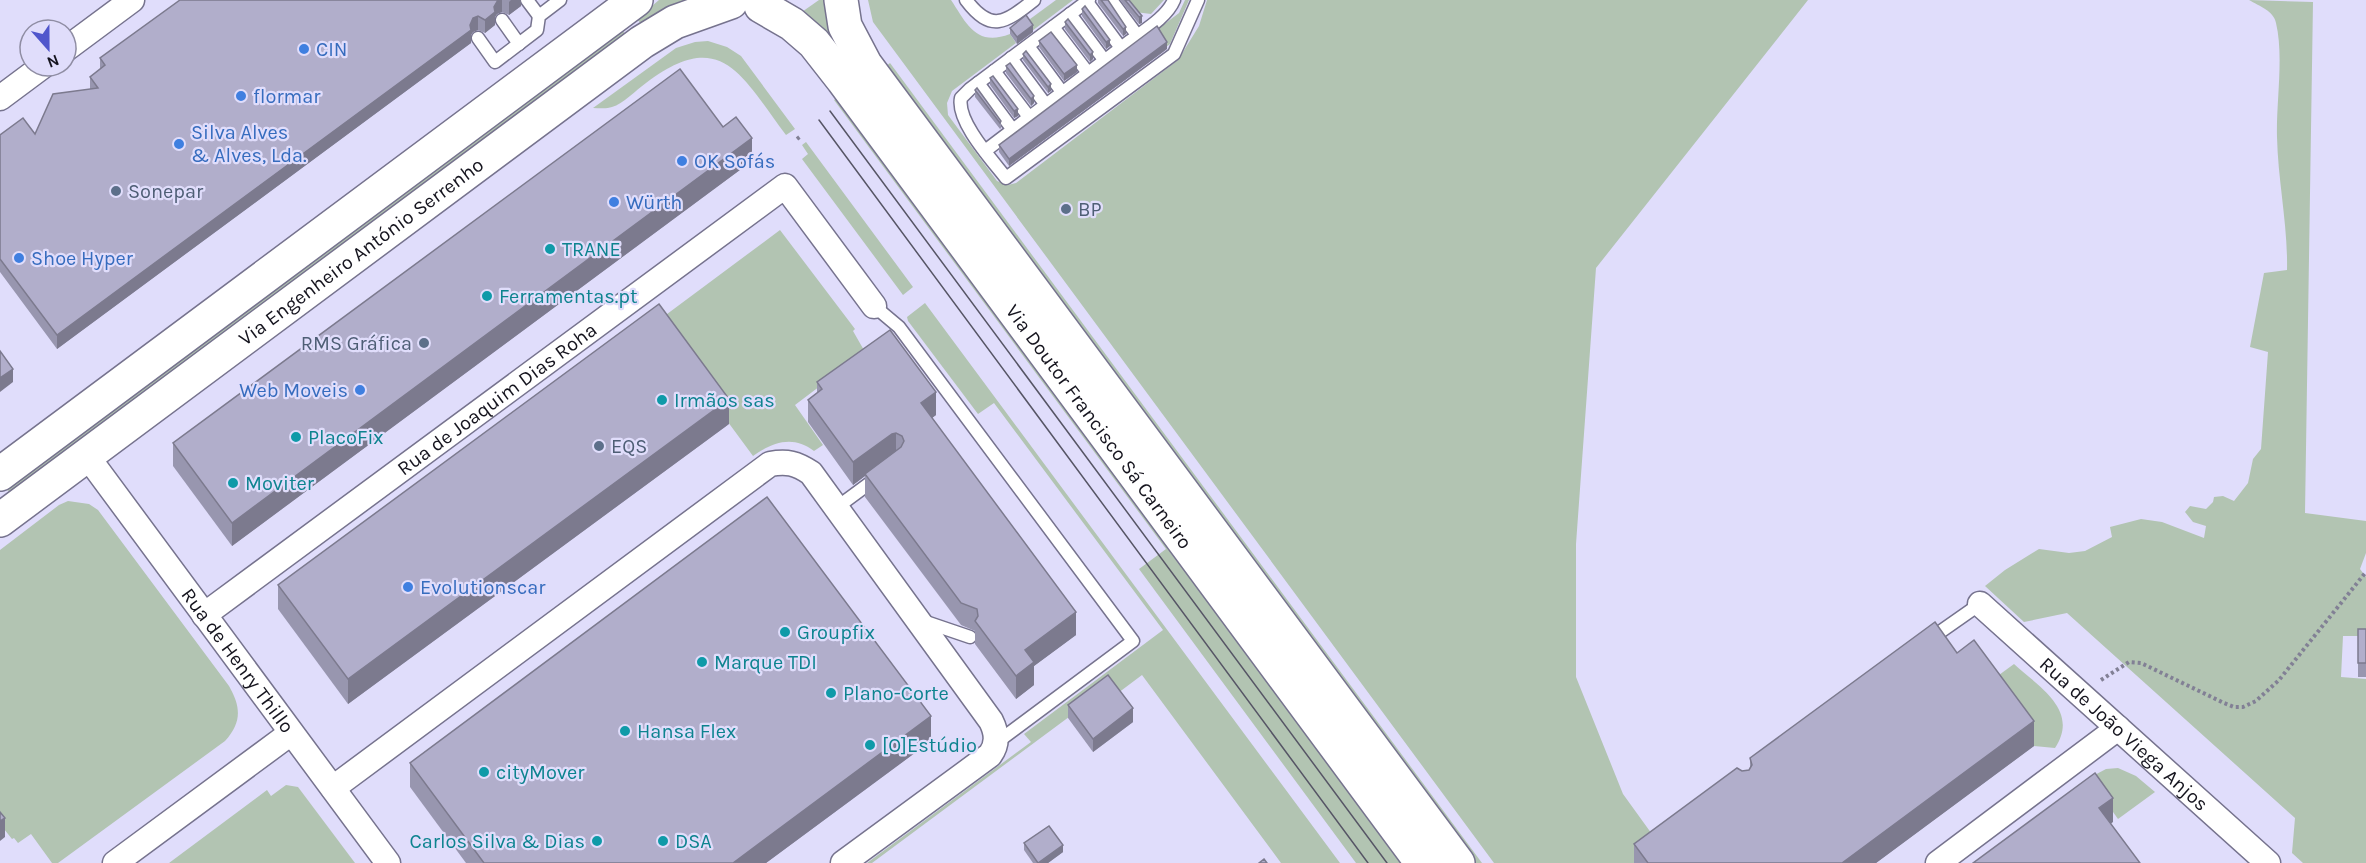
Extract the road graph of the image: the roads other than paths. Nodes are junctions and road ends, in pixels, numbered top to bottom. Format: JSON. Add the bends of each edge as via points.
{"nodes":[{"id":1,"x":132,"y":0,"type":"edge"},
{"id":2,"x":527,"y":0,"type":"edge"},
{"id":3,"x":636,"y":0,"type":"edge"},
{"id":4,"x":841,"y":0,"type":"edge"},
{"id":5,"x":966,"y":0,"type":"edge"},
{"id":6,"x":1034,"y":0,"type":"edge"},
{"id":7,"x":1111,"y":0,"type":"edge"},
{"id":8,"x":1174,"y":0,"type":"edge"},
{"id":9,"x":1198,"y":0,"type":"edge"},
{"id":10,"x":556,"y":1,"type":"edge"},
{"id":11,"x":1088,"y":1,"type":"edge"},
{"id":12,"x":750,"y":2,"type":"edge"},
{"id":13,"x":1070,"y":14,"type":"junction"},
{"id":14,"x":539,"y":16,"type":"junction"},
{"id":15,"x":502,"y":20,"type":"dead end"},
{"id":16,"x":1053,"y":27,"type":"junction"},
{"id":17,"x":1137,"y":35,"type":"junction"},
{"id":18,"x":478,"y":38,"type":"dead end"},
{"id":19,"x":78,"y":40,"type":"edge"},
{"id":20,"x":519,"y":44,"type":"junction"},
{"id":21,"x":1028,"y":46,"type":"junction"},
{"id":22,"x":1121,"y":48,"type":"junction"},
{"id":23,"x":1011,"y":58,"type":"junction"},
{"id":24,"x":1105,"y":61,"type":"junction"},
{"id":25,"x":994,"y":71,"type":"junction"},
{"id":26,"x":1088,"y":73,"type":"junction"},
{"id":27,"x":27,"y":78,"type":"edge"},
{"id":28,"x":978,"y":83,"type":"junction"},
{"id":29,"x":1062,"y":93,"type":"junction"},
{"id":30,"x":0,"y":98,"type":"edge"},
{"id":31,"x":1046,"y":105,"type":"junction"},
{"id":32,"x":1029,"y":117,"type":"junction"},
{"id":33,"x":1013,"y":130,"type":"junction"},
{"id":34,"x":985,"y":151,"type":"junction"},
{"id":35,"x":874,"y":306,"type":"joint"},
{"id":36,"x":87,"y":456,"type":"junction"},
{"id":37,"x":887,"y":471,"type":"edge"},
{"id":38,"x":0,"y":474,"type":"edge"},
{"id":39,"x":836,"y":508,"type":"junction"},
{"id":40,"x":0,"y":520,"type":"edge"},
{"id":41,"x":1980,"y":604,"type":"joint"},
{"id":42,"x":204,"y":615,"type":"junction"},
{"id":43,"x":916,"y":618,"type":"junction"},
{"id":44,"x":970,"y":638,"type":"dead end"},
{"id":45,"x":1923,"y":645,"type":"edge"},
{"id":46,"x":2118,"y":728,"type":"junction"},
{"id":47,"x":291,"y":733,"type":"junction"},
{"id":48,"x":996,"y":743,"type":"junction"},
{"id":49,"x":333,"y":788,"type":"junction"},
{"id":50,"x":115,"y":863,"type":"edge"},
{"id":51,"x":388,"y":863,"type":"edge"},
{"id":52,"x":843,"y":863,"type":"edge"},
{"id":53,"x":1422,"y":863,"type":"edge"},
{"id":54,"x":1458,"y":863,"type":"edge"},
{"id":55,"x":1938,"y":863,"type":"edge"},
{"id":56,"x":2268,"y":863,"type":"edge"}],
"edges":[{"from":1,"to":19,"type":"street"},
{"from":2,"to":14,"type":"lane"},
{"from":3,"to":38,"type":"main road","name":"Via Engenheiro António Serrenho"},
{"from":4,"to":54,"type":"main road","name":"Via Doutor Francisco Sá Carneiro","via":[[845,26],[865,64]]},
{"from":5,"to":6,"type":"lane","via":[[979,17],[992,22],[1007,18]]},
{"from":7,"to":17,"type":"lane"},
{"from":8,"to":17,"type":"lane"},
{"from":9,"to":34,"type":"lane","via":[[1173,54],[1006,178]]},
{"from":10,"to":14,"type":"lane"},
{"from":11,"to":13,"type":"lane"},
{"from":11,"to":22,"type":"lane"},
{"from":12,"to":36,"type":"main road","name":"Via Engenheiro António Serrenho","via":[[675,22],[642,42]]},
{"from":12,"to":53,"type":"main road","name":"Via Doutor Francisco Sá Carneiro","via":[[792,24],[814,43],[843,80]]},
{"from":13,"to":16,"type":"lane"},
{"from":13,"to":24,"type":"lane"},
{"from":14,"to":20,"type":"lane","via":[[537,30]]},
{"from":15,"to":20,"type":"lane"},
{"from":16,"to":21,"type":"lane"},
{"from":16,"to":26,"type":"lane"},
{"from":17,"to":22,"type":"lane"},
{"from":18,"to":20,"type":"lane","via":[[495,62]]},
{"from":21,"to":23,"type":"lane"},
{"from":21,"to":29,"type":"lane"},
{"from":22,"to":24,"type":"lane"},
{"from":23,"to":25,"type":"lane"},
{"from":23,"to":31,"type":"lane"},
{"from":24,"to":26,"type":"lane"},
{"from":25,"to":28,"type":"lane"},
{"from":25,"to":32,"type":"lane"},
{"from":26,"to":29,"type":"lane"},
{"from":27,"to":30,"type":"street"},
{"from":28,"to":33,"type":"lane"},
{"from":28,"to":34,"type":"lane","via":[[961,98],[959,105]]},
{"from":29,"to":31,"type":"lane"},
{"from":31,"to":32,"type":"lane"},
{"from":32,"to":33,"type":"lane"},
{"from":33,"to":34,"type":"lane"},
{"from":35,"to":42,"type":"street","name":"Rua de Joaquim Dias Roha","via":[[785,186]]},
{"from":35,"to":48,"type":"lane","via":[[899,327],[1133,641]]},
{"from":36,"to":40,"type":"main road","name":"Via Engenheiro António Serrenho"},
{"from":36,"to":42,"type":"street","name":"Rua de Henry Thillo"},
{"from":37,"to":39,"type":"lane"},
{"from":39,"to":43,"type":"street"},
{"from":39,"to":49,"type":"street","via":[[811,473],[785,461],[770,464]]},
{"from":41,"to":45,"type":"lane"},
{"from":41,"to":46,"type":"street","name":"Rua de João Viega Anjos"},
{"from":42,"to":47,"type":"street","name":"Rua de Henry Thillo"},
{"from":43,"to":44,"type":"lane"},
{"from":43,"to":48,"type":"street","via":[[991,721]]},
{"from":46,"to":55,"type":"street"},
{"from":46,"to":56,"type":"street","name":"Rua de João Viega Anjos"},
{"from":47,"to":49,"type":"street","name":"Rua de Henry Thillo"},
{"from":47,"to":50,"type":"street"},
{"from":48,"to":52,"type":"street","via":[[990,755]]},
{"from":49,"to":51,"type":"street","name":"Rua de Henry Thillo"}]}
